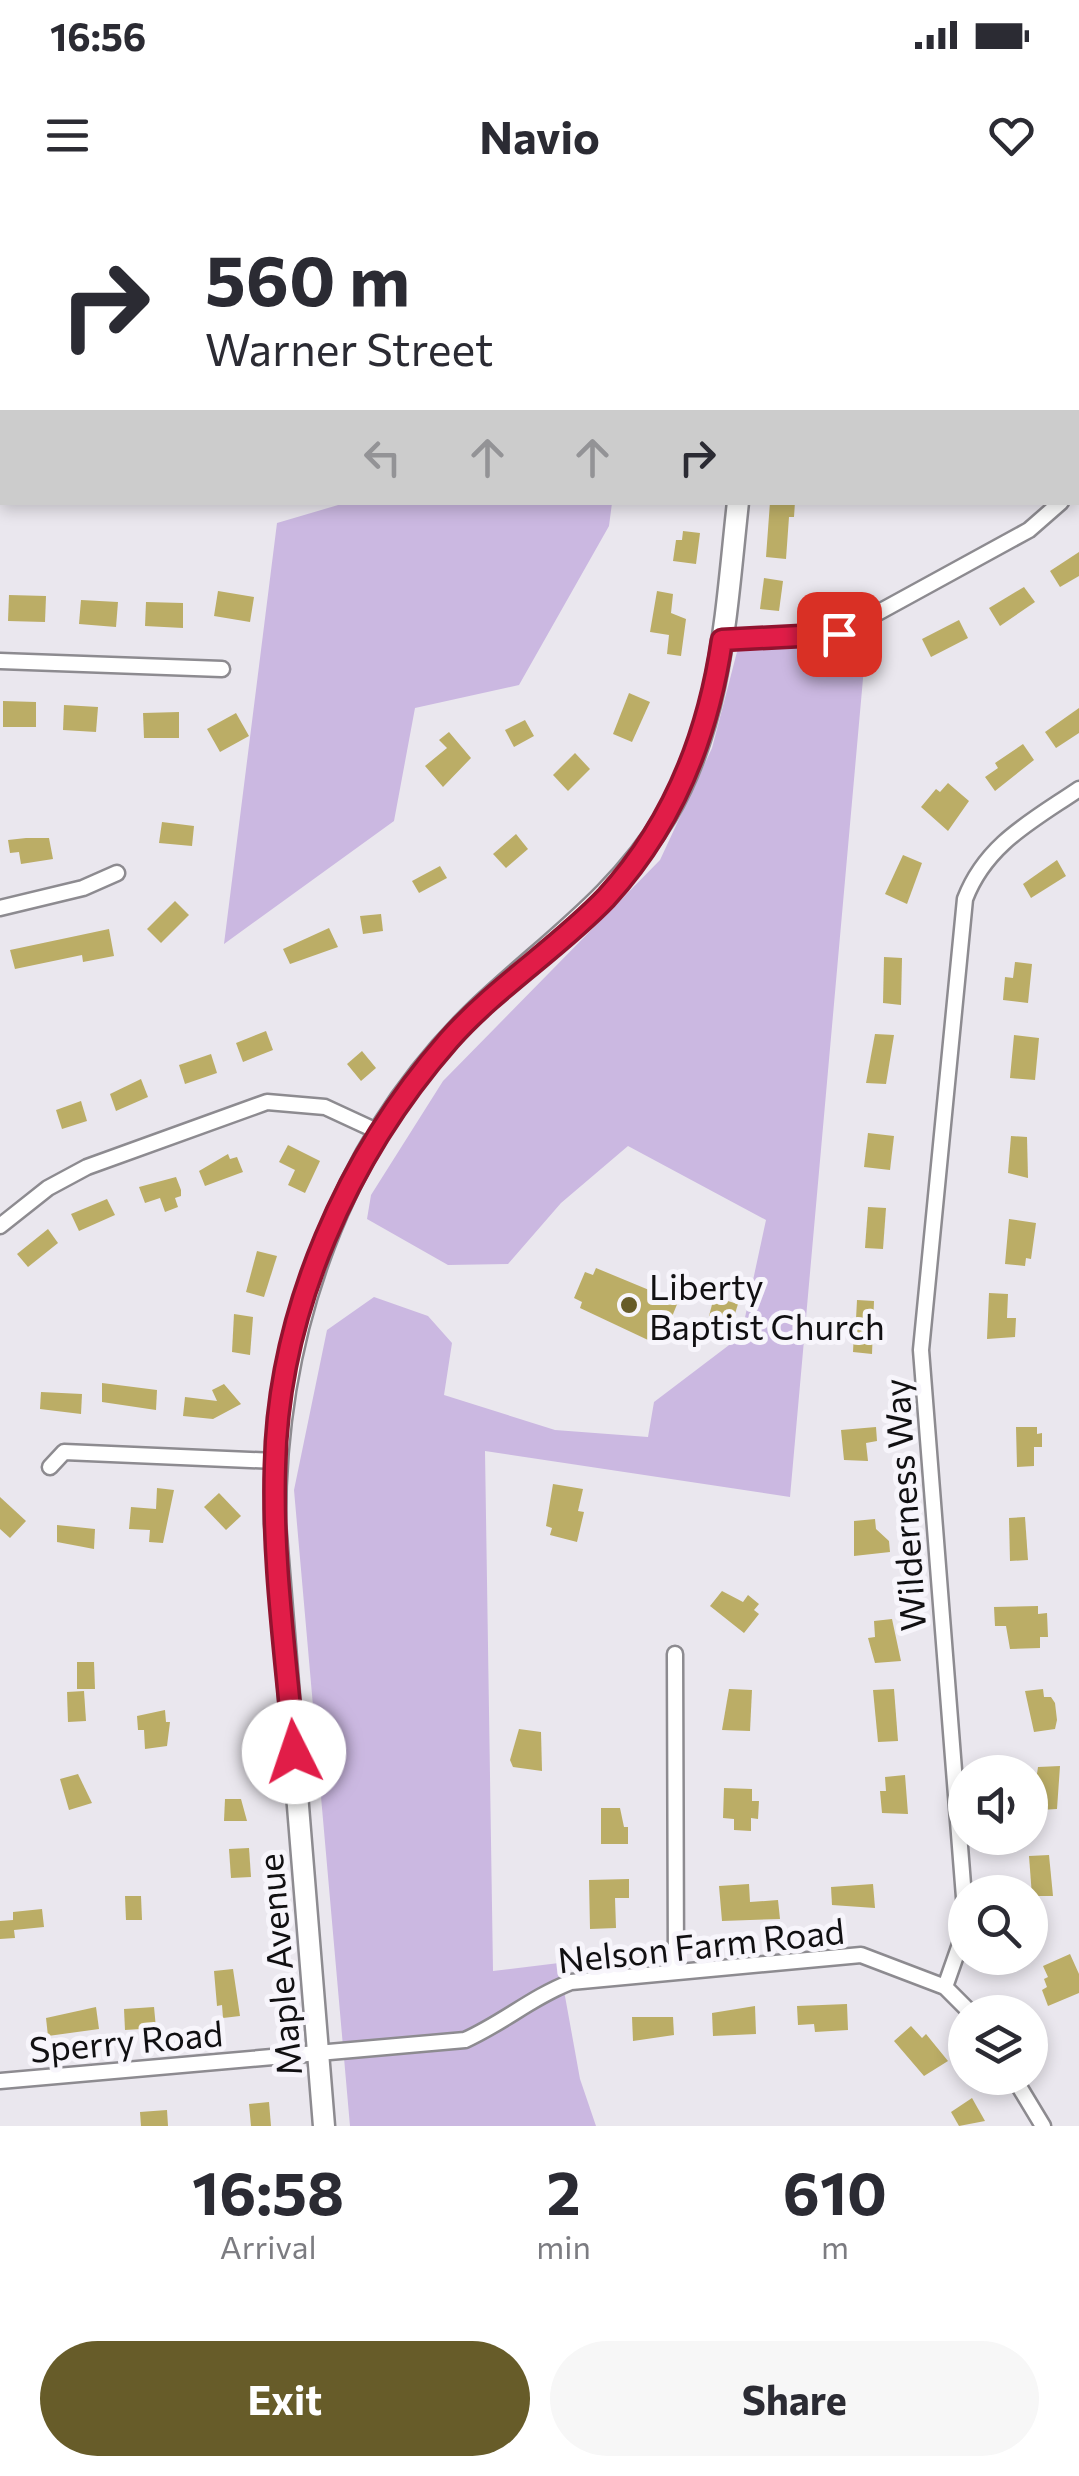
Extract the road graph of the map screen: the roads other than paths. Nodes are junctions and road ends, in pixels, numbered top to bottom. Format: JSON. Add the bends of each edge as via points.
{"nodes":[{"id":1,"x":738,"y":505,"type":"edge"},
{"id":2,"x":1058,"y":505,"type":"edge"},
{"id":3,"x":722,"y":640,"type":"junction"},
{"id":4,"x":0,"y":661,"type":"edge"},
{"id":5,"x":222,"y":669,"type":"dead end"},
{"id":6,"x":1079,"y":789,"type":"edge"},
{"id":7,"x":117,"y":873,"type":"dead end"},
{"id":8,"x":0,"y":908,"type":"edge"},
{"id":9,"x":379,"y":1132,"type":"junction"},
{"id":10,"x":0,"y":1226,"type":"edge"},
{"id":11,"x":275,"y":1461,"type":"junction"},
{"id":12,"x":50,"y":1467,"type":"dead end"},
{"id":13,"x":676,"y":1654,"type":"dead end"},
{"id":14,"x":962,"y":1875,"type":"edge"},
{"id":15,"x":676,"y":1971,"type":"junction"},
{"id":16,"x":949,"y":1975,"type":"edge"},
{"id":17,"x":945,"y":1987,"type":"junction"},
{"id":18,"x":953,"y":1995,"type":"edge"},
{"id":19,"x":318,"y":2053,"type":"junction"},
{"id":20,"x":0,"y":2082,"type":"edge"},
{"id":21,"x":1024,"y":2095,"type":"edge"},
{"id":22,"x":324,"y":2126,"type":"edge"},
{"id":23,"x":1043,"y":2126,"type":"edge"}],
"edges":[{"from":1,"to":3,"type":"main road","name":"Maple Avenue"},
{"from":2,"to":3,"type":"street","via":[[1029,530],[839,634]]},
{"from":3,"to":9,"type":"main road","name":"Maple Avenue","via":[[697,750],[648,845],[605,899],[467,1021]]},
{"from":4,"to":5,"type":"street"},
{"from":6,"to":14,"type":"street","name":"Wilderness Way","via":[[1000,842],[964,899],[921,1350]]},
{"from":7,"to":8,"type":"street"},
{"from":9,"to":10,"type":"street","via":[[325,1106],[267,1102],[88,1166]]},
{"from":9,"to":11,"type":"main road","name":"Maple Avenue","via":[[313,1269],[287,1371]]},
{"from":11,"to":12,"type":"street","via":[[64,1452]]},
{"from":11,"to":19,"type":"main road","name":"Maple Avenue"},
{"from":13,"to":15,"type":"street"},
{"from":15,"to":17,"type":"street","name":"Nelson Farm Road","via":[[861,1955]]},
{"from":15,"to":19,"type":"street","name":"Nelson Farm Road","via":[[571,1982],[465,2040]]},
{"from":16,"to":17,"type":"street"},
{"from":17,"to":18,"type":"street","name":"Nelson Farm Road"},
{"from":19,"to":20,"type":"street","name":"Sperry Road"},
{"from":19,"to":22,"type":"main road","name":"Maple Avenue"},
{"from":21,"to":23,"type":"street"}]}
